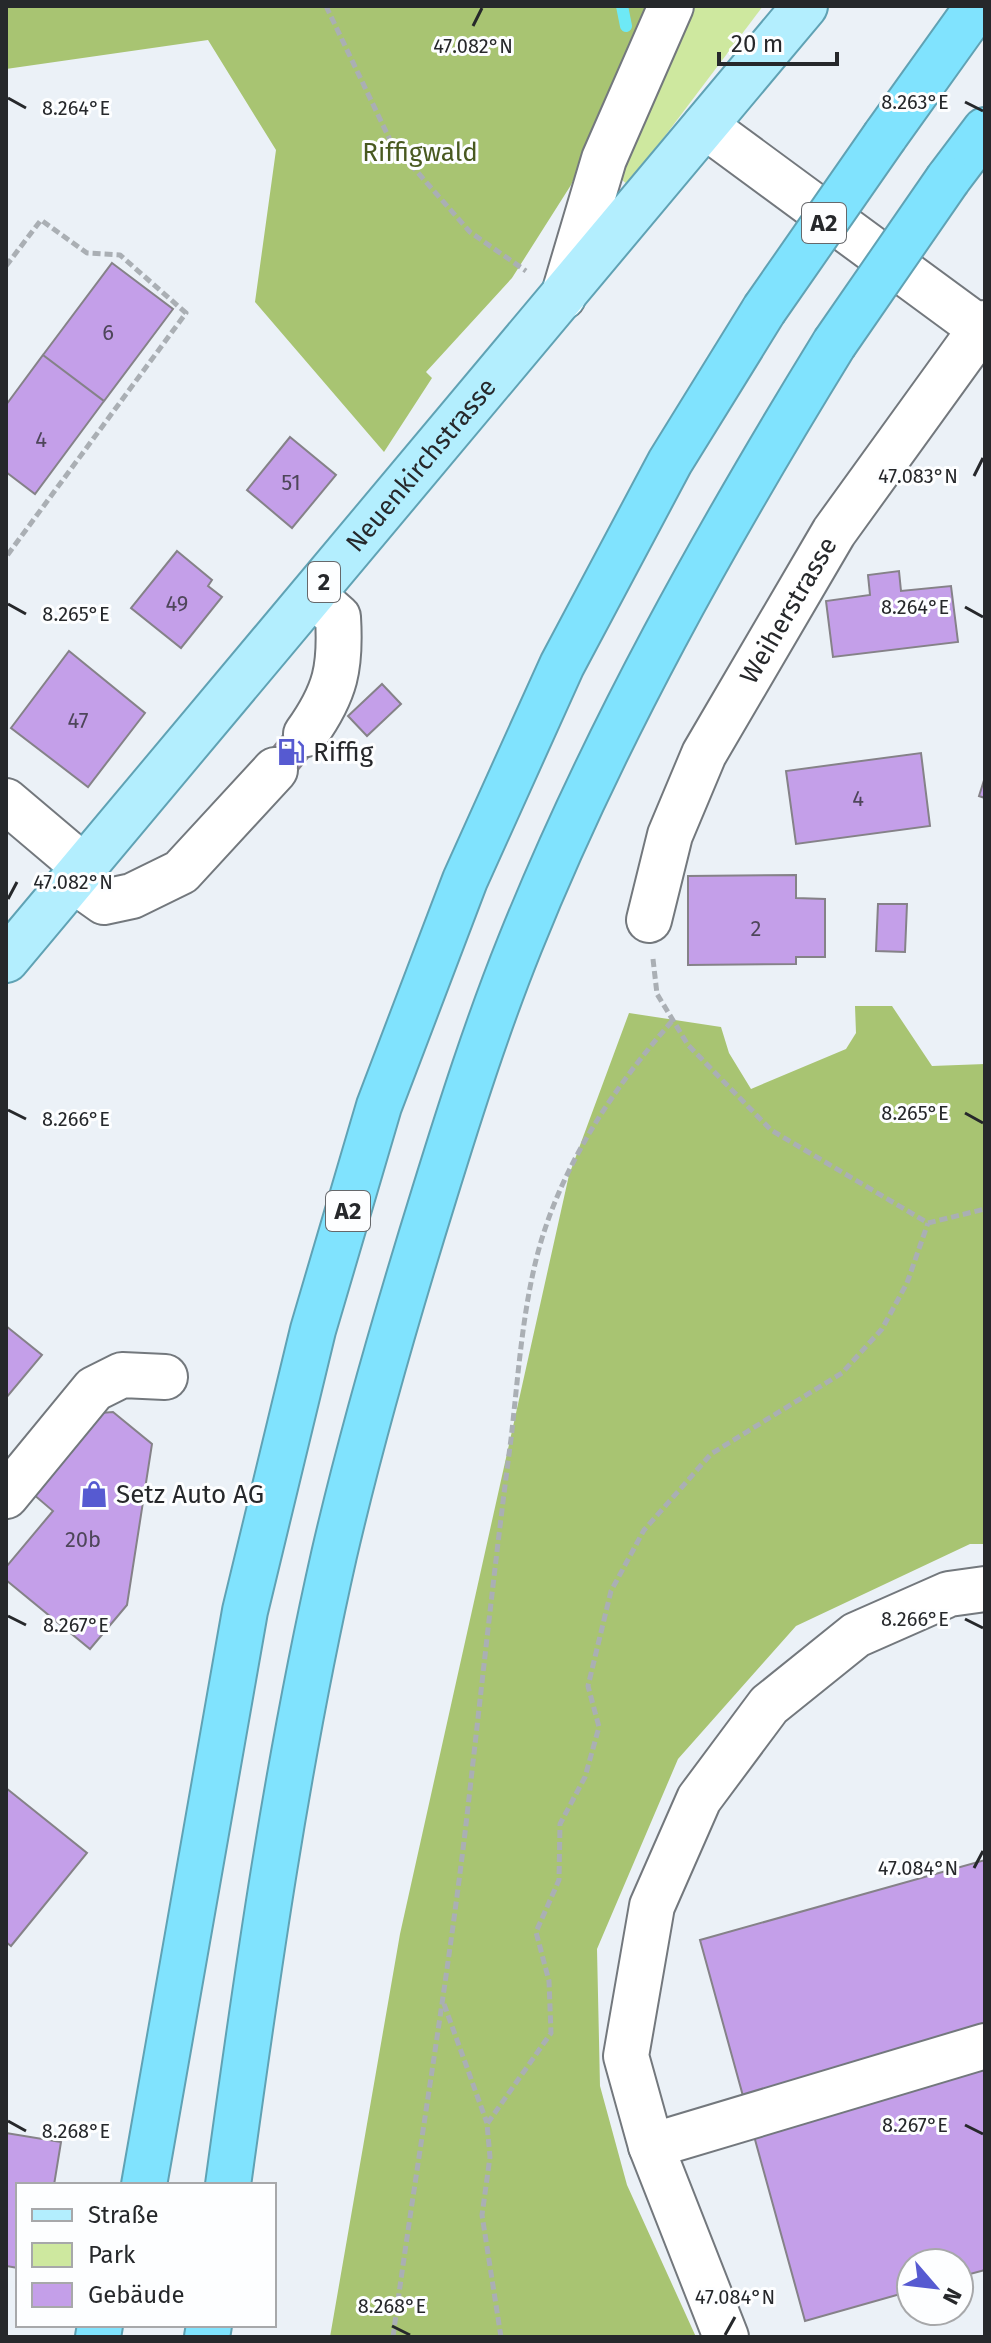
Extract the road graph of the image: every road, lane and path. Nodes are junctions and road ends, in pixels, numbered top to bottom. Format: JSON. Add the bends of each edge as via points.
{"nodes":[{"id":1,"x":326,"y":6,"type":"edge"},
{"id":2,"x":671,"y":6,"type":"edge"},
{"id":3,"x":805,"y":6,"type":"edge"},
{"id":4,"x":978,"y":6,"type":"edge"},
{"id":5,"x":705,"y":126,"type":"junction"},
{"id":6,"x":985,"y":130,"type":"edge"},
{"id":7,"x":6,"y":266,"type":"edge"},
{"id":8,"x":563,"y":297,"type":"junction"},
{"id":9,"x":984,"y":328,"type":"edge"},
{"id":10,"x":6,"y":557,"type":"edge"},
{"id":11,"x":313,"y":595,"type":"junction"},
{"id":12,"x":306,"y":734,"type":"dead end"},
{"id":13,"x":275,"y":770,"type":"dead end"},
{"id":14,"x":6,"y":801,"type":"edge"},
{"id":15,"x":79,"y":874,"type":"junction"},
{"id":16,"x":649,"y":920,"type":"joint"},
{"id":17,"x":6,"y":960,"type":"edge"},
{"id":18,"x":673,"y":1020,"type":"junction"},
{"id":19,"x":985,"y":1209,"type":"edge"},
{"id":20,"x":928,"y":1223,"type":"junction"},
{"id":21,"x":165,"y":1377,"type":"dead end"},
{"id":22,"x":6,"y":1496,"type":"edge"},
{"id":23,"x":985,"y":1589,"type":"edge"},
{"id":24,"x":443,"y":2001,"type":"junction"},
{"id":25,"x":985,"y":2046,"type":"edge"},
{"id":26,"x":487,"y":2124,"type":"junction"},
{"id":27,"x":150,"y":2138,"type":"junction"},
{"id":28,"x":651,"y":2146,"type":"junction"},
{"id":29,"x":135,"y":2183,"type":"edge"},
{"id":30,"x":144,"y":2183,"type":"edge"},
{"id":31,"x":228,"y":2183,"type":"edge"},
{"id":32,"x":393,"y":2337,"type":"edge"},
{"id":33,"x":501,"y":2337,"type":"edge"},
{"id":34,"x":726,"y":2337,"type":"edge"}],
"edges":[{"from":1,"to":8,"type":"path","via":[[391,142],[470,232]]},
{"from":2,"to":8,"type":"street","via":[[604,159]]},
{"from":3,"to":5,"type":"main road","name":"Neuenkirchstrasse","number":"2"},
{"from":4,"to":27,"type":"highway","number":"A2","bridge":true,"via":[[764,310],[670,462],[562,665],[465,880],[379,1106],[313,1330],[245,1611]]},
{"from":5,"to":8,"type":"main road","name":"Neuenkirchstrasse","number":"2"},
{"from":5,"to":9,"type":"street","name":"Weiherstrasse"},
{"from":6,"to":31,"type":"highway","bridge":true,"via":[[834,344],[674,620],[566,839],[475,1065],[401,1300],[335,1552],[298,1726]]},
{"from":7,"to":10,"type":"path","via":[[41,220],[87,253],[120,255],[186,313]]},
{"from":8,"to":11,"type":"main road","name":"Neuenkirchstrasse","number":"2"},
{"from":9,"to":16,"type":"street","name":"Weiherstrasse","via":[[834,532],[704,754],[670,835]]},
{"from":11,"to":12,"type":"street","via":[[338,617],[341,659],[330,697]]},
{"from":11,"to":15,"type":"main road","name":"Neuenkirchstrasse","number":"2"},
{"from":13,"to":15,"type":"street","via":[[181,872],[132,896],[104,902]]},
{"from":14,"to":15,"type":"street"},
{"from":15,"to":17,"type":"main road","name":"Neuenkirchstrasse","number":"2"},
{"from":16,"to":18,"type":"path","via":[[657,994]]},
{"from":18,"to":20,"type":"path","via":[[688,1045],[771,1130]]},
{"from":18,"to":24,"type":"path","via":[[634,1064],[596,1123],[562,1186],[537,1254]]},
{"from":19,"to":20,"type":"path"},
{"from":20,"to":26,"type":"path","via":[[907,1283],[882,1329],[842,1373],[711,1454],[644,1530],[611,1591],[588,1686],[599,1727],[585,1777],[560,1824],[559,1880],[536,1932],[549,1981],[551,2033]]},
{"from":21,"to":22,"type":"street","via":[[122,1375],[94,1389]]},
{"from":23,"to":28,"type":"street","via":[[949,1594],[856,1635],[769,1705],[699,1799],[652,1906],[626,2056]]},
{"from":24,"to":26,"type":"path"},
{"from":24,"to":32,"type":"path"},
{"from":25,"to":28,"type":"street"},
{"from":26,"to":33,"type":"path","via":[[490,2157],[482,2215]]},
{"from":27,"to":29,"type":"highway"},
{"from":27,"to":30,"type":"highway","number":"A2"},
{"from":28,"to":34,"type":"street"}]}
